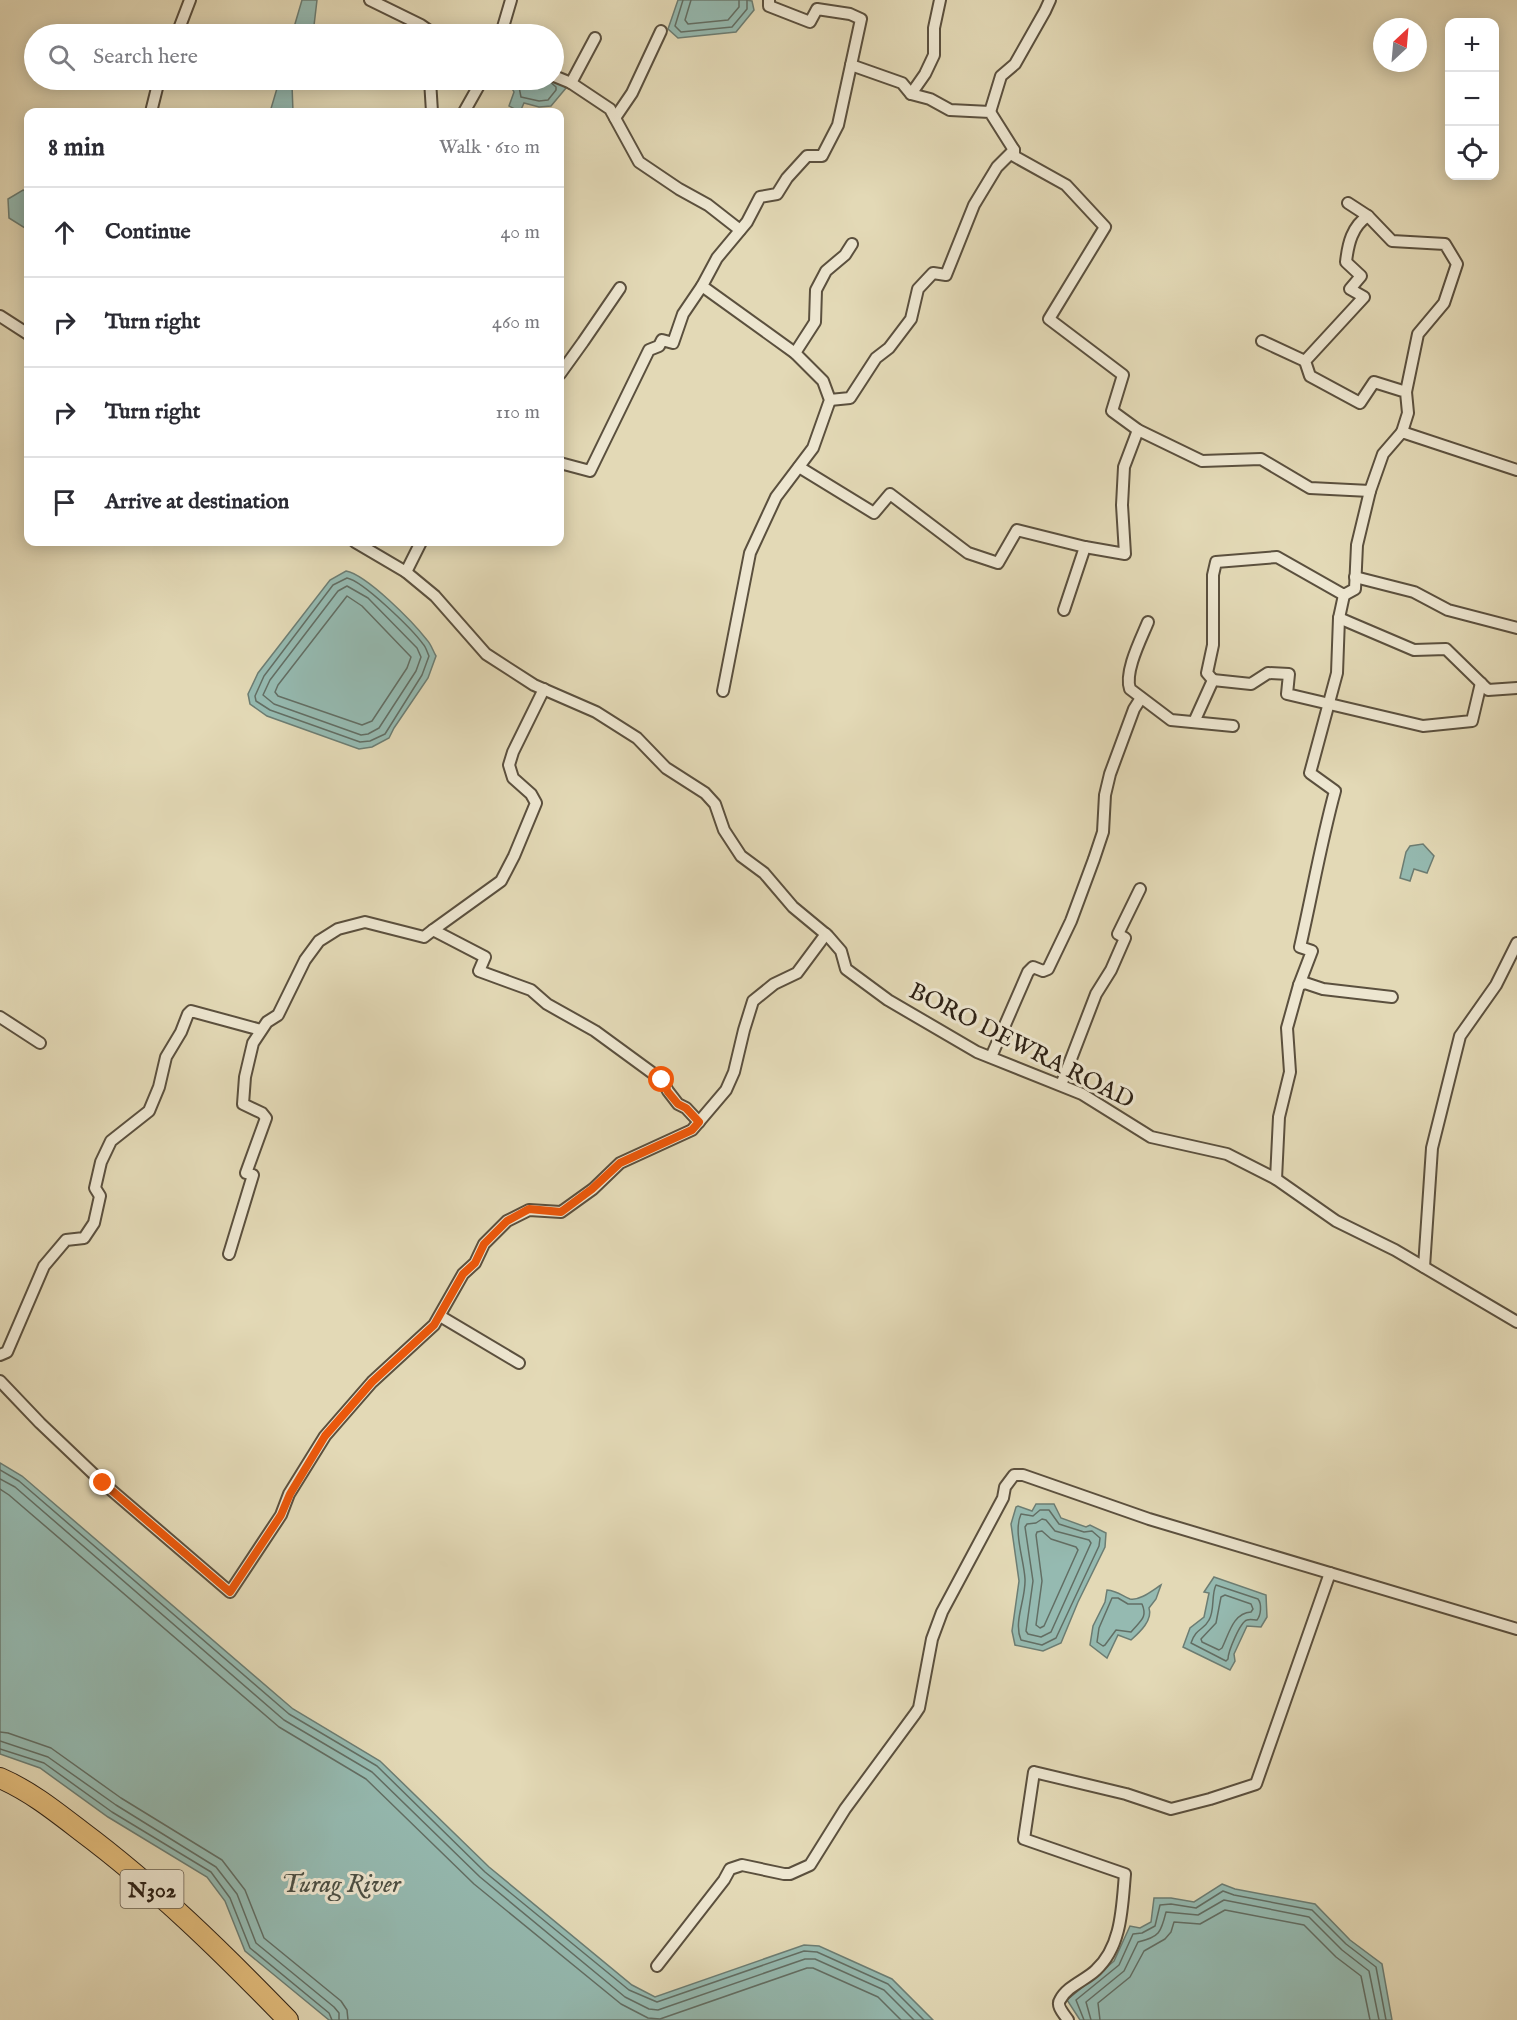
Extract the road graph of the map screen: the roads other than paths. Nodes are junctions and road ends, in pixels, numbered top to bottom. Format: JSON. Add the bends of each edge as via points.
{"nodes":[{"id":1,"x":190,"y":0,"type":"edge"},
{"id":2,"x":370,"y":0,"type":"edge"},
{"id":3,"x":511,"y":0,"type":"edge"},
{"id":4,"x":769,"y":0,"type":"edge"},
{"id":5,"x":940,"y":0,"type":"edge"},
{"id":6,"x":1050,"y":0,"type":"edge"},
{"id":7,"x":181,"y":24,"type":"edge"},
{"id":8,"x":419,"y":24,"type":"edge"},
{"id":9,"x":504,"y":24,"type":"edge"},
{"id":10,"x":661,"y":31,"type":"dead end"},
{"id":11,"x":595,"y":38,"type":"dead end"},
{"id":12,"x":851,"y":65,"type":"junction"},
{"id":13,"x":564,"y":80,"type":"edge"},
{"id":14,"x":571,"y":83,"type":"junction"},
{"id":15,"x":156,"y":90,"type":"edge"},
{"id":16,"x":430,"y":90,"type":"edge"},
{"id":17,"x":476,"y":90,"type":"edge"},
{"id":18,"x":911,"y":94,"type":"junction"},
{"id":19,"x":152,"y":108,"type":"edge"},
{"id":20,"x":432,"y":108,"type":"edge"},
{"id":21,"x":466,"y":108,"type":"edge"},
{"id":22,"x":990,"y":112,"type":"junction"},
{"id":23,"x":615,"y":118,"type":"junction"},
{"id":24,"x":1014,"y":150,"type":"junction"},
{"id":25,"x":1348,"y":203,"type":"dead end"},
{"id":26,"x":1368,"y":216,"type":"junction"},
{"id":27,"x":740,"y":230,"type":"junction"},
{"id":28,"x":852,"y":244,"type":"dead end"},
{"id":29,"x":702,"y":286,"type":"junction"},
{"id":30,"x":620,"y":288,"type":"dead end"},
{"id":31,"x":0,"y":316,"type":"edge"},
{"id":32,"x":24,"y":331,"type":"edge"},
{"id":33,"x":1262,"y":341,"type":"dead end"},
{"id":34,"x":795,"y":353,"type":"junction"},
{"id":35,"x":1305,"y":361,"type":"junction"},
{"id":36,"x":564,"y":368,"type":"edge"},
{"id":37,"x":1406,"y":392,"type":"junction"},
{"id":38,"x":830,"y":400,"type":"junction"},
{"id":39,"x":1138,"y":430,"type":"junction"},
{"id":40,"x":1402,"y":432,"type":"junction"},
{"id":41,"x":564,"y":465,"type":"edge"},
{"id":42,"x":799,"y":467,"type":"junction"},
{"id":43,"x":1517,"y":470,"type":"edge"},
{"id":44,"x":1370,"y":490,"type":"junction"},
{"id":45,"x":362,"y":546,"type":"edge"},
{"id":46,"x":419,"y":546,"type":"edge"},
{"id":47,"x":1085,"y":547,"type":"junction"},
{"id":48,"x":406,"y":572,"type":"junction"},
{"id":49,"x":1355,"y":577,"type":"junction"},
{"id":50,"x":1344,"y":596,"type":"junction"},
{"id":51,"x":1064,"y":610,"type":"dead end"},
{"id":52,"x":1339,"y":618,"type":"junction"},
{"id":53,"x":1148,"y":622,"type":"dead end"},
{"id":54,"x":1517,"y":628,"type":"edge"},
{"id":55,"x":1213,"y":680,"type":"junction"},
{"id":56,"x":1481,"y":683,"type":"junction"},
{"id":57,"x":1517,"y":688,"type":"edge"},
{"id":58,"x":544,"y":689,"type":"junction"},
{"id":59,"x":723,"y":691,"type":"dead end"},
{"id":60,"x":1141,"y":698,"type":"junction"},
{"id":61,"x":1329,"y":704,"type":"junction"},
{"id":62,"x":1194,"y":722,"type":"junction"},
{"id":63,"x":1233,"y":726,"type":"dead end"},
{"id":64,"x":1140,"y":889,"type":"dead end"},
{"id":65,"x":433,"y":930,"type":"junction"},
{"id":66,"x":826,"y":934,"type":"junction"},
{"id":67,"x":1517,"y":943,"type":"edge"},
{"id":68,"x":1299,"y":985,"type":"junction"},
{"id":69,"x":1392,"y":997,"type":"dead end"},
{"id":70,"x":0,"y":1017,"type":"edge"},
{"id":71,"x":261,"y":1030,"type":"junction"},
{"id":72,"x":40,"y":1043,"type":"dead end"},
{"id":73,"x":991,"y":1057,"type":"junction"},
{"id":74,"x":1061,"y":1085,"type":"junction"},
{"id":75,"x":699,"y":1122,"type":"junction"},
{"id":76,"x":1276,"y":1179,"type":"junction"},
{"id":77,"x":229,"y":1254,"type":"dead end"},
{"id":78,"x":1424,"y":1267,"type":"junction"},
{"id":79,"x":440,"y":1316,"type":"junction"},
{"id":80,"x":1517,"y":1322,"type":"edge"},
{"id":81,"x":0,"y":1355,"type":"edge"},
{"id":82,"x":519,"y":1363,"type":"dead end"},
{"id":83,"x":0,"y":1381,"type":"edge"},
{"id":84,"x":1330,"y":1573,"type":"junction"},
{"id":85,"x":1517,"y":1629,"type":"edge"},
{"id":86,"x":0,"y":1778,"type":"edge"},
{"id":87,"x":657,"y":1966,"type":"dead end"},
{"id":88,"x":288,"y":2020,"type":"edge"},
{"id":89,"x":1068,"y":2020,"type":"edge"}],
"edges":[{"from":1,"to":7,"type":"street"},
{"from":2,"to":8,"type":"street"},
{"from":3,"to":9,"type":"street"},
{"from":4,"to":12,"type":"street","via":[[769,6],[810,22],[817,9],[850,14],[861,20]]},
{"from":5,"to":18,"type":"street","via":[[934,55]]},
{"from":6,"to":22,"type":"street","via":[[1015,64],[1000,76]]},
{"from":10,"to":23,"type":"street","via":[[632,93]]},
{"from":11,"to":14,"type":"street"},
{"from":12,"to":18,"type":"street","via":[[902,83]]},
{"from":12,"to":27,"type":"street","via":[[838,125],[822,156],[807,156],[777,194],[760,197]]},
{"from":13,"to":14,"type":"street"},
{"from":14,"to":23,"type":"street","via":[[602,102]]},
{"from":15,"to":19,"type":"street"},
{"from":16,"to":20,"type":"street"},
{"from":17,"to":21,"type":"street"},
{"from":18,"to":22,"type":"street","via":[[950,110]]},
{"from":22,"to":24,"type":"street"},
{"from":23,"to":27,"type":"street","via":[[639,162]]},
{"from":24,"to":38,"type":"street","via":[[997,167],[974,205],[946,276],[933,273],[918,289],[911,320],[876,358],[850,398]]},
{"from":24,"to":39,"type":"street","via":[[1014,156],[1066,185],[1105,227],[1049,319],[1123,375],[1112,411]]},
{"from":25,"to":26,"type":"street"},
{"from":26,"to":35,"type":"street","via":[[1359,221],[1354,231],[1347,246],[1346,262],[1361,276],[1350,289],[1364,297]]},
{"from":26,"to":37,"type":"street","via":[[1392,241],[1445,244],[1457,264],[1444,303],[1418,334]]},
{"from":27,"to":29,"type":"street","via":[[717,258]]},
{"from":28,"to":34,"type":"street","via":[[826,271],[816,290],[815,322]]},
{"from":29,"to":34,"type":"street"},
{"from":29,"to":41,"type":"street","via":[[683,314],[673,343],[662,340],[649,350],[590,471]]},
{"from":30,"to":36,"type":"street"},
{"from":31,"to":32,"type":"street"},
{"from":33,"to":35,"type":"street"},
{"from":34,"to":38,"type":"street","via":[[823,381]]},
{"from":35,"to":37,"type":"street","via":[[1310,376],[1360,403],[1374,382]]},
{"from":37,"to":40,"type":"street","via":[[1408,413]]},
{"from":38,"to":42,"type":"street","via":[[813,448]]},
{"from":39,"to":44,"type":"street","via":[[1202,461],[1261,459],[1310,488]]},
{"from":39,"to":47,"type":"street","via":[[1124,467],[1125,554]]},
{"from":40,"to":43,"type":"street"},
{"from":40,"to":44,"type":"street","via":[[1383,454]]},
{"from":42,"to":47,"type":"street","via":[[874,513],[890,494],[968,553],[998,563],[1017,530]]},
{"from":42,"to":59,"type":"street","via":[[776,497],[750,553]]},
{"from":44,"to":49,"type":"street"},
{"from":45,"to":48,"type":"street","name":"BORO DEWRA ROAD"},
{"from":46,"to":48,"type":"street"},
{"from":47,"to":51,"type":"street"},
{"from":48,"to":58,"type":"street","name":"BORO DEWRA ROAD","via":[[435,596],[486,654]]},
{"from":49,"to":50,"type":"street","via":[[1354,589]]},
{"from":49,"to":54,"type":"street","via":[[1414,592],[1448,610]]},
{"from":50,"to":52,"type":"street"},
{"from":50,"to":55,"type":"street","via":[[1277,557],[1216,562],[1213,645],[1207,672]]},
{"from":52,"to":56,"type":"street","via":[[1414,650],[1446,649]]},
{"from":52,"to":61,"type":"street","via":[[1337,673]]},
{"from":53,"to":60,"type":"street","via":[[1128,682]]},
{"from":55,"to":61,"type":"street","via":[[1251,684],[1268,673],[1288,674],[1287,694]]},
{"from":55,"to":62,"type":"street"},
{"from":56,"to":57,"type":"street","via":[[1488,690]]},
{"from":56,"to":61,"type":"street","via":[[1472,721],[1423,726]]},
{"from":58,"to":65,"type":"street","via":[[509,765],[513,778],[536,803],[514,856],[501,881]]},
{"from":58,"to":66,"type":"street","name":"BORO DEWRA ROAD","via":[[596,712],[637,738],[666,768],[705,793],[715,804],[724,830],[741,856],[764,873],[793,907]]},
{"from":60,"to":62,"type":"street","via":[[1171,720]]},
{"from":60,"to":73,"type":"street","via":[[1110,774],[1103,832],[1071,921],[1048,969],[1032,967],[1028,972]]},
{"from":61,"to":68,"type":"street","via":[[1310,773],[1335,791],[1300,947],[1312,951]]},
{"from":62,"to":63,"type":"street"},
{"from":64,"to":74,"type":"street","via":[[1118,934],[1125,938],[1096,994]]},
{"from":65,"to":71,"type":"street","via":[[424,937],[366,922],[338,929],[319,941],[305,960],[278,1015]]},
{"from":65,"to":75,"type":"street","via":[[485,957],[479,971],[531,990],[547,1004],[595,1031],[662,1080],[678,1104]]},
{"from":66,"to":73,"type":"street","name":"BORO DEWRA ROAD","via":[[841,951],[846,969],[865,984],[934,1028]]},
{"from":66,"to":75,"type":"street","via":[[797,973],[774,984],[753,1001],[726,1090]]},
{"from":67,"to":78,"type":"street","via":[[1496,985],[1460,1036],[1432,1148]]},
{"from":68,"to":69,"type":"street"},
{"from":68,"to":76,"type":"street","via":[[1287,1028],[1290,1072],[1279,1117]]},
{"from":70,"to":72,"type":"street"},
{"from":71,"to":77,"type":"street","via":[[249,1056],[243,1104],[266,1118],[246,1173],[253,1175]]},
{"from":71,"to":81,"type":"street","via":[[190,1011],[166,1057],[149,1111],[111,1141],[105,1153],[95,1188],[100,1196],[92,1227],[84,1238],[66,1240],[44,1266],[7,1352]]},
{"from":73,"to":74,"type":"street","name":"BORO DEWRA ROAD"},
{"from":74,"to":76,"type":"street","name":"BORO DEWRA ROAD","via":[[1151,1137],[1227,1154]]},
{"from":75,"to":79,"type":"street","via":[[692,1130],[620,1163],[561,1212],[529,1209],[507,1221],[484,1244]]},
{"from":76,"to":78,"type":"street","name":"BORO DEWRA ROAD","via":[[1336,1221]]},
{"from":78,"to":80,"type":"street","name":"BORO DEWRA ROAD"},
{"from":79,"to":82,"type":"street"},
{"from":79,"to":83,"type":"street","via":[[372,1382],[325,1436],[281,1515],[230,1592],[103,1483]]},
{"from":84,"to":85,"type":"street"},
{"from":84,"to":87,"type":"street","via":[[1014,1475],[942,1612],[932,1639],[919,1708],[845,1809],[810,1865],[790,1874],[742,1865],[730,1869]]},
{"from":84,"to":89,"type":"street","via":[[1256,1784],[1171,1809],[1034,1772],[1024,1839],[1125,1874],[1122,1914],[1110,1956],[1059,2000]]},
{"from":86,"to":88,"type":"highway","number":"N302","via":[[46,1804],[105,1849],[213,1944]]}]}
